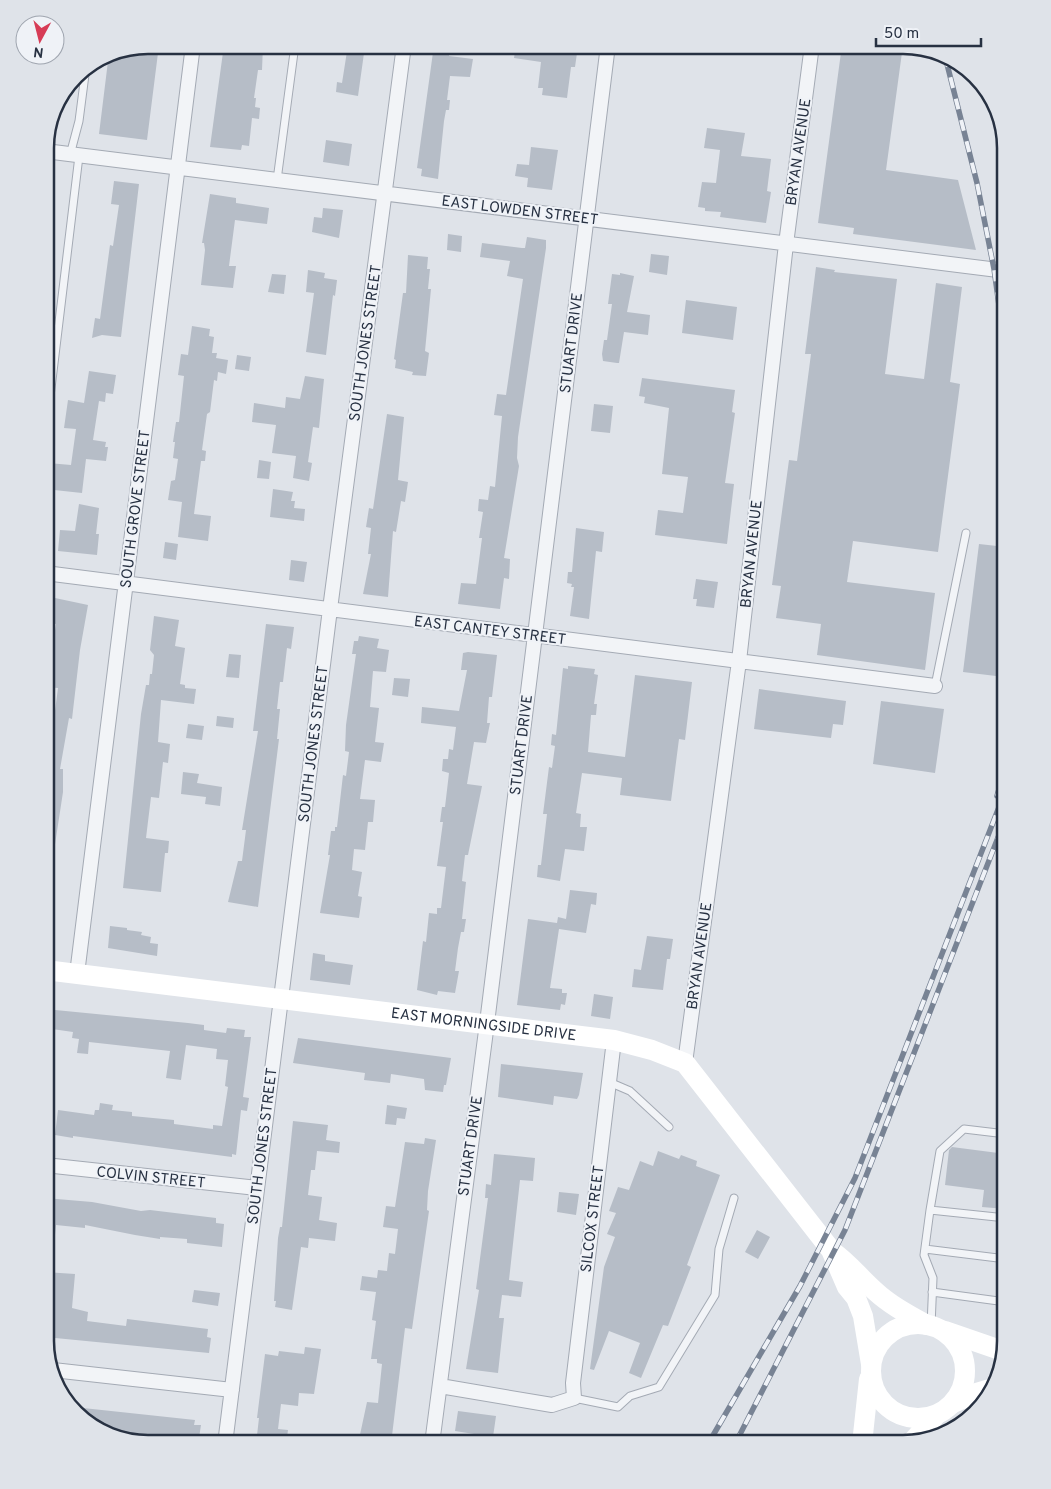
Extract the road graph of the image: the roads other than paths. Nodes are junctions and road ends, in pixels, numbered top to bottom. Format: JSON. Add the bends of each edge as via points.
{"nodes":[{"id":1,"x":192,"y":54,"type":"edge"},
{"id":2,"x":294,"y":54,"type":"edge"},
{"id":3,"x":403,"y":54,"type":"edge"},
{"id":4,"x":607,"y":54,"type":"edge"},
{"id":5,"x":811,"y":54,"type":"edge"},
{"id":6,"x":85,"y":78,"type":"edge"},
{"id":7,"x":54,"y":153,"type":"edge"},
{"id":8,"x":74,"y":155,"type":"junction"},
{"id":9,"x":178,"y":168,"type":"junction"},
{"id":10,"x":277,"y":180,"type":"junction"},
{"id":11,"x":385,"y":194,"type":"junction"},
{"id":12,"x":587,"y":219,"type":"junction"},
{"id":13,"x":786,"y":244,"type":"junction"},
{"id":14,"x":997,"y":270,"type":"edge"},
{"id":15,"x":54,"y":350,"type":"edge"},
{"id":16,"x":966,"y":533,"type":"dead end"},
{"id":17,"x":54,"y":574,"type":"edge"},
{"id":18,"x":126,"y":583,"type":"junction"},
{"id":19,"x":330,"y":609,"type":"junction"},
{"id":20,"x":535,"y":635,"type":"junction"},
{"id":21,"x":739,"y":661,"type":"junction"},
{"id":22,"x":935,"y":686,"type":"joint"},
{"id":23,"x":54,"y":971,"type":"edge"},
{"id":24,"x":78,"y":974,"type":"junction"},
{"id":25,"x":281,"y":998,"type":"junction"},
{"id":26,"x":487,"y":1024,"type":"junction"},
{"id":27,"x":614,"y":1040,"type":"junction"},
{"id":28,"x":684,"y":1063,"type":"junction"},
{"id":29,"x":609,"y":1082,"type":"junction"},
{"id":30,"x":669,"y":1127,"type":"dead end"},
{"id":31,"x":997,"y":1133,"type":"edge"},
{"id":32,"x":54,"y":1167,"type":"edge"},
{"id":33,"x":257,"y":1188,"type":"junction"},
{"id":34,"x":734,"y":1198,"type":"dead end"},
{"id":35,"x":930,"y":1210,"type":"junction"},
{"id":36,"x":997,"y":1217,"type":"edge"},
{"id":37,"x":925,"y":1249,"type":"junction"},
{"id":38,"x":831,"y":1250,"type":"junction"},
{"id":39,"x":997,"y":1258,"type":"edge"},
{"id":40,"x":932,"y":1292,"type":"junction"},
{"id":41,"x":997,"y":1301,"type":"edge"},
{"id":42,"x":934,"y":1327,"type":"junction"},
{"id":43,"x":996,"y":1348,"type":"edge"},
{"id":44,"x":870,"y":1366,"type":"junction"},
{"id":45,"x":59,"y":1371,"type":"edge"},
{"id":46,"x":440,"y":1386,"type":"junction"},
{"id":47,"x":232,"y":1390,"type":"junction"},
{"id":48,"x":983,"y":1390,"type":"edge"},
{"id":49,"x":574,"y":1398,"type":"junction"},
{"id":50,"x":953,"y":1403,"type":"junction"},
{"id":51,"x":936,"y":1415,"type":"junction"},
{"id":52,"x":920,"y":1433,"type":"edge"},
{"id":53,"x":226,"y":1435,"type":"edge"},
{"id":54,"x":433,"y":1435,"type":"edge"},
{"id":55,"x":863,"y":1435,"type":"edge"}],
"edges":[{"from":1,"to":9,"type":"street","name":"SOUTH GROVE STREET"},
{"from":2,"to":10,"type":"lane"},
{"from":3,"to":11,"type":"street","name":"SOUTH JONES STREET"},
{"from":4,"to":12,"type":"street","name":"STUART DRIVE"},
{"from":5,"to":13,"type":"street","name":"BRYAN AVENUE"},
{"from":6,"to":8,"type":"lane"},
{"from":7,"to":8,"type":"street","name":"EAST LOWDEN STREET"},
{"from":8,"to":9,"type":"street","name":"EAST LOWDEN STREET"},
{"from":8,"to":15,"type":"lane"},
{"from":9,"to":10,"type":"street","name":"EAST LOWDEN STREET"},
{"from":9,"to":18,"type":"street","name":"SOUTH GROVE STREET"},
{"from":10,"to":11,"type":"street","name":"EAST LOWDEN STREET"},
{"from":11,"to":12,"type":"street","name":"EAST LOWDEN STREET"},
{"from":11,"to":19,"type":"street","name":"SOUTH JONES STREET"},
{"from":12,"to":13,"type":"street","name":"EAST LOWDEN STREET"},
{"from":12,"to":20,"type":"street","name":"STUART DRIVE"},
{"from":13,"to":14,"type":"street","name":"EAST LOWDEN STREET"},
{"from":13,"to":21,"type":"street","name":"BRYAN AVENUE"},
{"from":16,"to":22,"type":"lane"},
{"from":17,"to":18,"type":"street","name":"EAST CANTEY STREET"},
{"from":18,"to":19,"type":"street","name":"EAST CANTEY STREET"},
{"from":18,"to":24,"type":"street","name":"SOUTH GROVE STREET"},
{"from":19,"to":20,"type":"street","name":"EAST CANTEY STREET"},
{"from":19,"to":25,"type":"street","name":"SOUTH JONES STREET"},
{"from":20,"to":21,"type":"street","name":"EAST CANTEY STREET"},
{"from":20,"to":26,"type":"street","name":"STUART DRIVE"},
{"from":21,"to":22,"type":"street","name":"EAST CANTEY STREET"},
{"from":21,"to":28,"type":"street","name":"BRYAN AVENUE"},
{"from":23,"to":24,"type":"street","name":"EAST MORNINGSIDE DRIVE"},
{"from":24,"to":25,"type":"street","name":"EAST MORNINGSIDE DRIVE"},
{"from":25,"to":26,"type":"street","name":"EAST MORNINGSIDE DRIVE"},
{"from":25,"to":33,"type":"street","name":"SOUTH JONES STREET"},
{"from":26,"to":27,"type":"street","name":"EAST MORNINGSIDE DRIVE"},
{"from":26,"to":46,"type":"street","name":"STUART DRIVE"},
{"from":27,"to":28,"type":"street","name":"EAST MORNINGSIDE DRIVE"},
{"from":27,"to":29,"type":"street","name":"SILCOX STREET"},
{"from":28,"to":38,"type":"street","name":"EAST MORNINGSIDE DRIVE"},
{"from":29,"to":30,"type":"lane","via":[[630,1091]]},
{"from":29,"to":49,"type":"street","name":"SILCOX STREET","via":[[573,1383]]},
{"from":31,"to":35,"type":"lane","via":[[964,1129],[940,1151]]},
{"from":32,"to":33,"type":"street","name":"COLVIN STREET"},
{"from":33,"to":47,"type":"street","name":"SOUTH JONES STREET"},
{"from":34,"to":49,"type":"lane","via":[[719,1249],[715,1295],[659,1387],[630,1396],[618,1407]]},
{"from":35,"to":36,"type":"lane"},
{"from":35,"to":37,"type":"lane"},
{"from":37,"to":39,"type":"lane"},
{"from":37,"to":40,"type":"lane","via":[[924,1255],[933,1278]]},
{"from":38,"to":42,"type":"street","via":[[851,1264],[874,1291],[890,1303]]},
{"from":38,"to":44,"type":"street","via":[[863,1316]]},
{"from":40,"to":41,"type":"lane"},
{"from":40,"to":42,"type":"lane"},
{"from":42,"to":43,"type":"street"},
{"from":42,"to":44,"type":"street","via":[[902,1326],[888,1334],[877,1346]]},
{"from":42,"to":50,"type":"street","via":[[960,1351],[965,1368],[963,1387]]},
{"from":44,"to":51,"type":"street","via":[[870,1379],[876,1396],[888,1409],[904,1417],[921,1419]]},
{"from":44,"to":55,"type":"street"},
{"from":45,"to":47,"type":"street"},
{"from":46,"to":49,"type":"street","via":[[552,1405]]},
{"from":46,"to":54,"type":"street","name":"STUART DRIVE"},
{"from":47,"to":53,"type":"street","name":"SOUTH JONES STREET"},
{"from":48,"to":50,"type":"street"},
{"from":50,"to":51,"type":"street"},
{"from":51,"to":52,"type":"street"}]}
